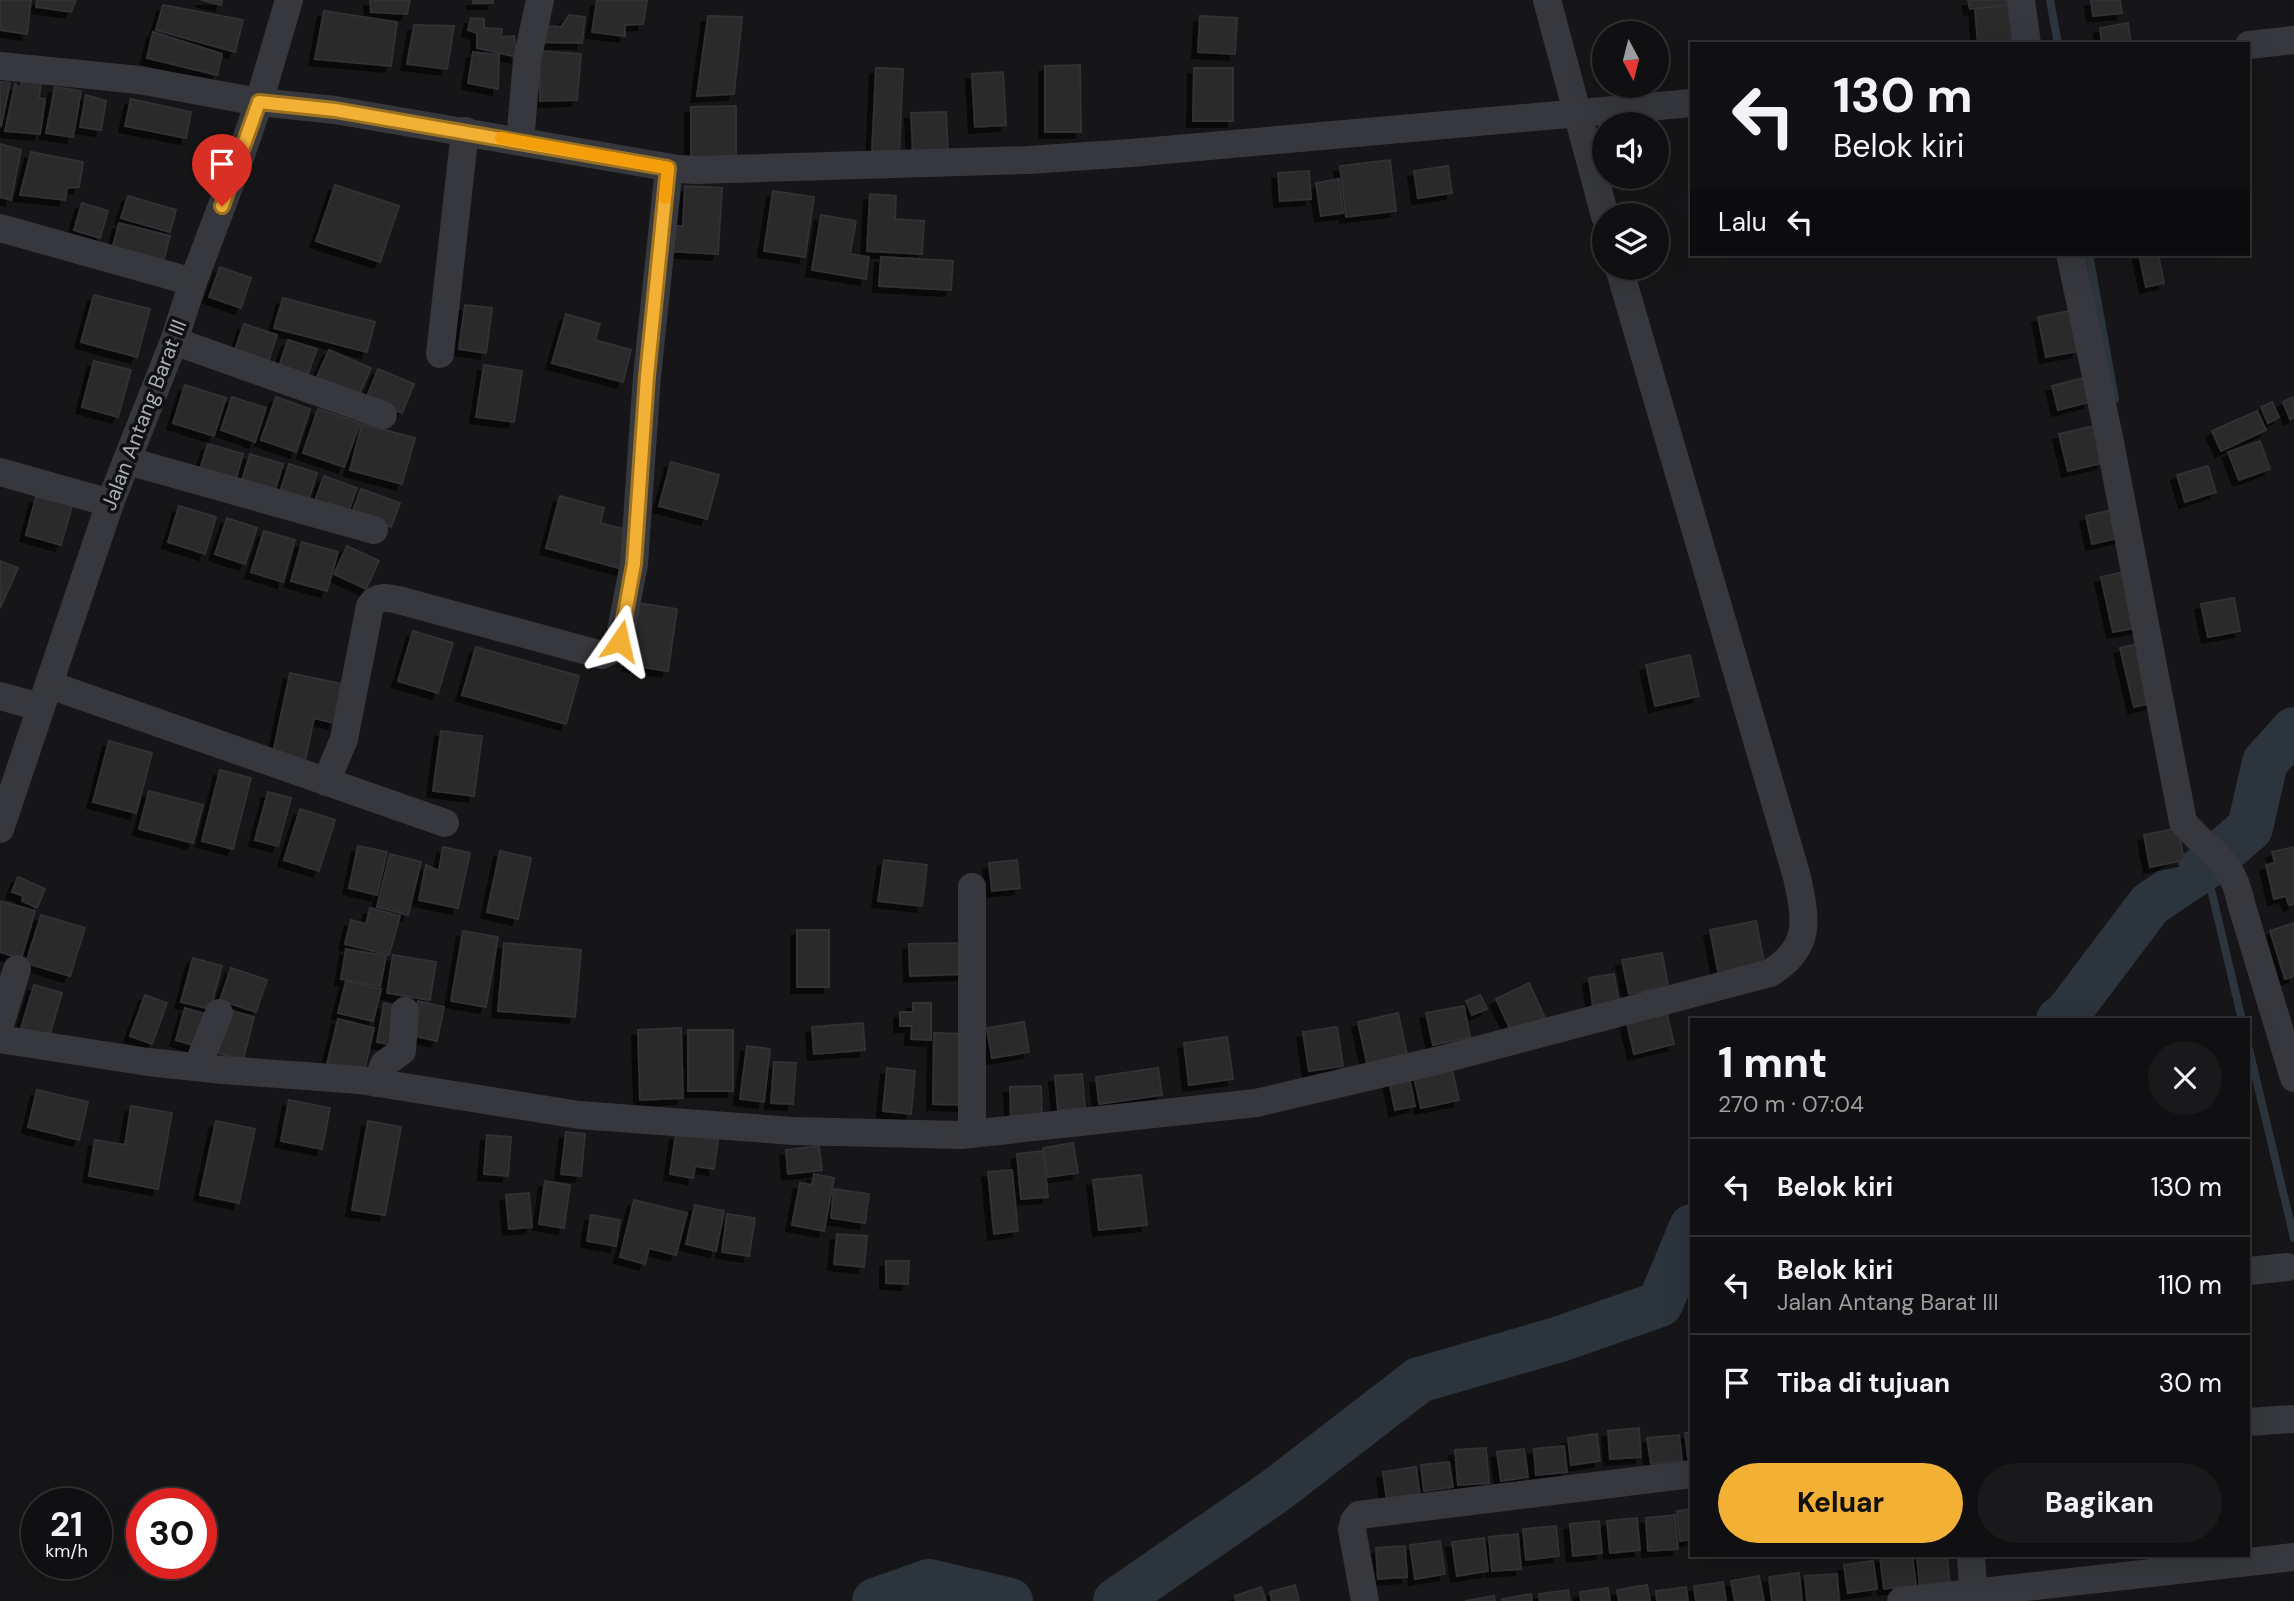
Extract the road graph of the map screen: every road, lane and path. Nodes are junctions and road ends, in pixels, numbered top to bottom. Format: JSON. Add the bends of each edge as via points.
{"nodes":[{"id":1,"x":289,"y":0,"type":"edge"},
{"id":2,"x":540,"y":0,"type":"edge"},
{"id":3,"x":1547,"y":0,"type":"edge"},
{"id":4,"x":2021,"y":0,"type":"edge"},
{"id":5,"x":2294,"y":40,"type":"edge"},
{"id":6,"x":2027,"y":42,"type":"edge"},
{"id":7,"x":2250,"y":45,"type":"edge"},
{"id":8,"x":0,"y":66,"type":"edge"},
{"id":9,"x":259,"y":102,"type":"junction"},
{"id":10,"x":1690,"y":103,"type":"edge"},
{"id":11,"x":1577,"y":114,"type":"junction"},
{"id":12,"x":465,"y":131,"type":"junction"},
{"id":13,"x":520,"y":141,"type":"junction"},
{"id":14,"x":668,"y":168,"type":"junction"},
{"id":15,"x":1601,"y":203,"type":"edge"},
{"id":16,"x":0,"y":228,"type":"edge"},
{"id":17,"x":2070,"y":256,"type":"edge"},
{"id":18,"x":1623,"y":280,"type":"edge"},
{"id":19,"x":193,"y":282,"type":"junction"},
{"id":20,"x":174,"y":341,"type":"junction"},
{"id":21,"x":440,"y":354,"type":"dead end"},
{"id":22,"x":383,"y":415,"type":"dead end"},
{"id":23,"x":128,"y":461,"type":"junction"},
{"id":24,"x":0,"y":472,"type":"edge"},
{"id":25,"x":110,"y":503,"type":"junction"},
{"id":26,"x":374,"y":530,"type":"dead end"},
{"id":27,"x":0,"y":696,"type":"edge"},
{"id":28,"x":45,"y":696,"type":"junction"},
{"id":29,"x":326,"y":782,"type":"junction"},
{"id":30,"x":445,"y":823,"type":"dead end"},
{"id":31,"x":0,"y":829,"type":"edge"},
{"id":32,"x":972,"y":887,"type":"dead end"},
{"id":33,"x":16,"y":970,"type":"dead end"},
{"id":34,"x":2282,"y":995,"type":"edge"},
{"id":35,"x":405,"y":1011,"type":"dead end"},
{"id":36,"x":219,"y":1013,"type":"dead end"},
{"id":37,"x":0,"y":1025,"type":"edge"},
{"id":38,"x":0,"y":1039,"type":"edge"},
{"id":39,"x":197,"y":1067,"type":"junction"},
{"id":40,"x":2294,"y":1078,"type":"edge"},
{"id":41,"x":376,"y":1083,"type":"junction"},
{"id":42,"x":972,"y":1134,"type":"junction"},
{"id":43,"x":2287,"y":1267,"type":"dead end"},
{"id":44,"x":2250,"y":1270,"type":"edge"},
{"id":45,"x":2293,"y":1419,"type":"edge"},
{"id":46,"x":2250,"y":1422,"type":"edge"},
{"id":47,"x":1690,"y":1474,"type":"edge"},
{"id":48,"x":1971,"y":1557,"type":"edge"},
{"id":49,"x":2294,"y":1557,"type":"edge"},
{"id":50,"x":1974,"y":1596,"type":"edge"},
{"id":51,"x":1365,"y":1601,"type":"edge"},
{"id":52,"x":1901,"y":1601,"type":"edge"}],
"edges":[{"from":1,"to":9,"type":"street","name":"Jalan Antang Barat III"},
{"from":2,"to":13,"type":"street","via":[[527,61]]},
{"from":3,"to":11,"type":"street"},
{"from":4,"to":6,"type":"street"},
{"from":5,"to":7,"type":"street"},
{"from":8,"to":9,"type":"street","via":[[139,80]]},
{"from":9,"to":12,"type":"street"},
{"from":9,"to":19,"type":"street","name":"Jalan Antang Barat III"},
{"from":10,"to":11,"type":"street"},
{"from":11,"to":14,"type":"street","via":[[1028,160]]},
{"from":11,"to":15,"type":"street"},
{"from":12,"to":13,"type":"street"},
{"from":12,"to":21,"type":"street"},
{"from":13,"to":14,"type":"street"},
{"from":14,"to":29,"type":"street","via":[[634,564],[620,641],[601,655],[402,601],[378,599],[370,606],[344,739]]},
{"from":16,"to":19,"type":"street"},
{"from":17,"to":34,"type":"street","via":[[2183,822],[2227,864]]},
{"from":18,"to":42,"type":"street","via":[[1797,877],[1805,926],[1793,953],[1770,972],[1746,979],[1256,1103]]},
{"from":19,"to":20,"type":"street","name":"Jalan Antang Barat III"},
{"from":20,"to":22,"type":"street"},
{"from":20,"to":23,"type":"street","name":"Jalan Antang Barat III"},
{"from":23,"to":25,"type":"street","name":"Jalan Antang Barat III"},
{"from":23,"to":26,"type":"street"},
{"from":24,"to":25,"type":"street"},
{"from":25,"to":28,"type":"street","name":"Jalan Antang Barat III"},
{"from":27,"to":28,"type":"street"},
{"from":28,"to":29,"type":"street"},
{"from":28,"to":31,"type":"street","name":"Jalan Antang Barat III"},
{"from":29,"to":30,"type":"street"},
{"from":32,"to":42,"type":"street"},
{"from":33,"to":37,"type":"street"},
{"from":34,"to":40,"type":"street"},
{"from":35,"to":41,"type":"street","via":[[402,1051],[384,1064]]},
{"from":36,"to":39,"type":"street"},
{"from":38,"to":39,"type":"street"},
{"from":39,"to":41,"type":"street"},
{"from":41,"to":42,"type":"street","via":[[579,1115],[705,1126]]},
{"from":43,"to":44,"type":"street"},
{"from":45,"to":46,"type":"street"},
{"from":47,"to":51,"type":"street","via":[[1359,1515],[1352,1530]]},
{"from":48,"to":50,"type":"street"},
{"from":49,"to":50,"type":"street"},
{"from":50,"to":52,"type":"street"}]}
